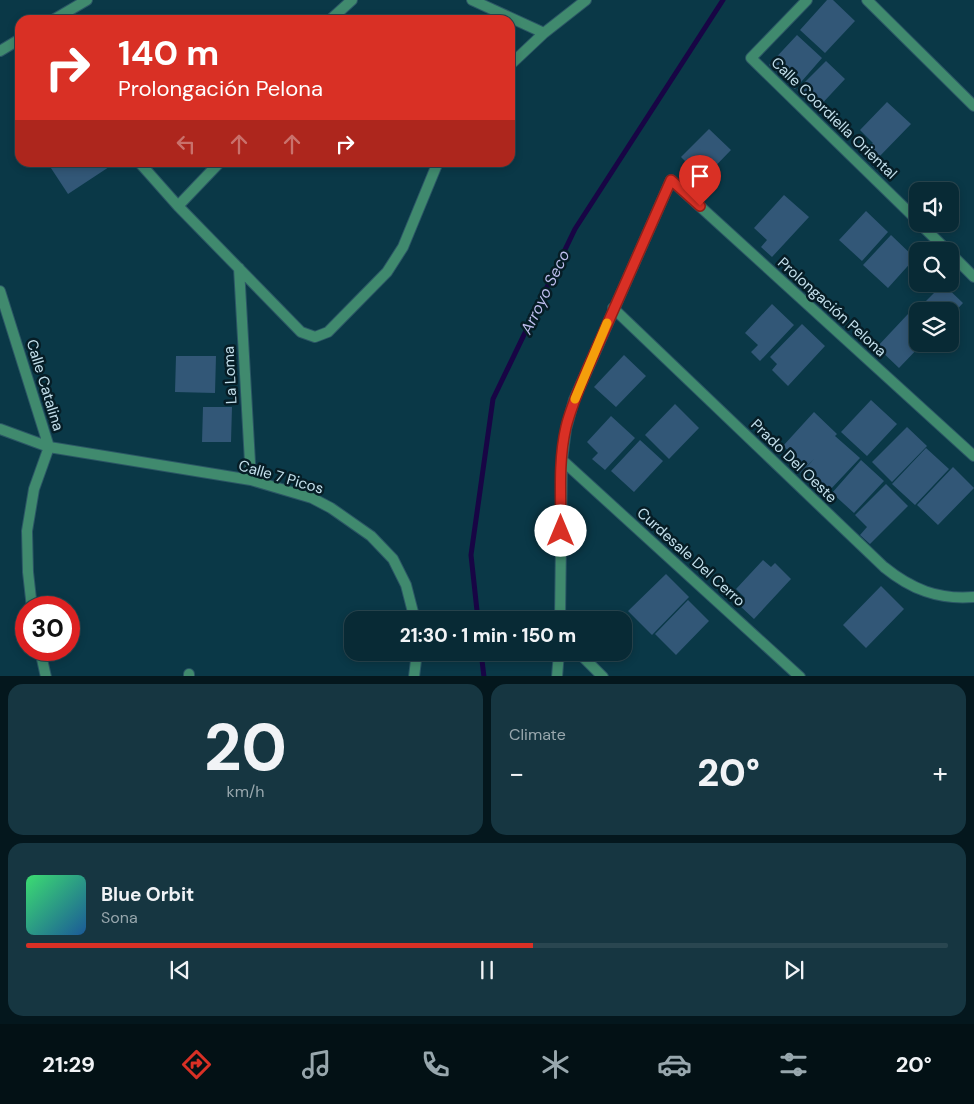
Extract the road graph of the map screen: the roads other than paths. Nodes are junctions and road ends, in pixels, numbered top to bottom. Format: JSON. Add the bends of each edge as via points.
{"nodes":[{"id":1,"x":87,"y":0,"type":"edge"},
{"id":2,"x":352,"y":0,"type":"edge"},
{"id":3,"x":472,"y":0,"type":"edge"},
{"id":4,"x":586,"y":0,"type":"edge"},
{"id":5,"x":807,"y":0,"type":"edge"},
{"id":6,"x":867,"y":0,"type":"edge"},
{"id":7,"x":62,"y":15,"type":"edge"},
{"id":8,"x":336,"y":15,"type":"edge"},
{"id":9,"x":505,"y":15,"type":"edge"},
{"id":10,"x":515,"y":20,"type":"edge"},
{"id":11,"x":544,"y":33,"type":"junction"},
{"id":12,"x":15,"y":42,"type":"edge"},
{"id":13,"x":0,"y":51,"type":"edge"},
{"id":14,"x":515,"y":60,"type":"edge"},
{"id":15,"x":974,"y":106,"type":"edge"},
{"id":16,"x":143,"y":167,"type":"edge"},
{"id":17,"x":215,"y":167,"type":"edge"},
{"id":18,"x":436,"y":167,"type":"edge"},
{"id":19,"x":178,"y":206,"type":"junction"},
{"id":20,"x":909,"y":212,"type":"edge"},
{"id":21,"x":929,"y":232,"type":"edge"},
{"id":22,"x":939,"y":242,"type":"edge"},
{"id":23,"x":959,"y":262,"type":"edge"},
{"id":24,"x":239,"y":268,"type":"junction"},
{"id":25,"x":974,"y":276,"type":"edge"},
{"id":26,"x":0,"y":291,"type":"edge"},
{"id":27,"x":613,"y":308,"type":"junction"},
{"id":28,"x":0,"y":429,"type":"edge"},
{"id":29,"x":49,"y":447,"type":"junction"},
{"id":30,"x":974,"y":456,"type":"edge"},
{"id":31,"x":562,"y":460,"type":"junction"},
{"id":32,"x":252,"y":480,"type":"junction"},
{"id":33,"x":31,"y":596,"type":"edge"},
{"id":34,"x":974,"y":597,"type":"edge"},
{"id":35,"x":413,"y":611,"type":"edge"},
{"id":36,"x":560,"y":611,"type":"edge"},
{"id":37,"x":43,"y":661,"type":"edge"},
{"id":38,"x":416,"y":661,"type":"edge"},
{"id":39,"x":558,"y":661,"type":"edge"},
{"id":40,"x":587,"y":661,"type":"edge"},
{"id":41,"x":46,"y":676,"type":"edge"},
{"id":42,"x":414,"y":676,"type":"edge"},
{"id":43,"x":557,"y":676,"type":"edge"},
{"id":44,"x":603,"y":676,"type":"edge"},
{"id":45,"x":800,"y":676,"type":"edge"}],
"edges":[{"from":1,"to":7,"type":"street"},
{"from":2,"to":8,"type":"street"},
{"from":3,"to":9,"type":"street"},
{"from":4,"to":11,"type":"street"},
{"from":5,"to":20,"type":"street","name":"Calle Coordiella Oriental","via":[[751,58]]},
{"from":6,"to":15,"type":"street"},
{"from":10,"to":11,"type":"street"},
{"from":11,"to":14,"type":"street"},
{"from":12,"to":13,"type":"street"},
{"from":16,"to":19,"type":"street"},
{"from":17,"to":19,"type":"street"},
{"from":18,"to":24,"type":"street","via":[[403,247],[387,272],[328,332],[315,337],[301,332]]},
{"from":19,"to":24,"type":"street"},
{"from":21,"to":22,"type":"street","name":"Calle Coordiella Oriental"},
{"from":23,"to":25,"type":"street","name":"Calle Coordiella Oriental"},
{"from":24,"to":32,"type":"street","name":"La Loma"},
{"from":26,"to":29,"type":"street","name":"Calle Catalina"},
{"from":27,"to":30,"type":"street","name":"Prolongación Pelona","via":[[671,180]]},
{"from":27,"to":31,"type":"street","via":[[574,400]]},
{"from":27,"to":34,"type":"street","name":"Prado Del Oeste","via":[[900,580],[944,596]]},
{"from":28,"to":29,"type":"street","name":"Calle 7 Picos"},
{"from":29,"to":32,"type":"street","name":"Calle 7 Picos"},
{"from":29,"to":33,"type":"street","name":"Calle Catalina","via":[[34,489],[27,531]]},
{"from":31,"to":36,"type":"street"},
{"from":31,"to":45,"type":"street","name":"Curdesale Del Cerro"},
{"from":32,"to":35,"type":"street","name":"Calle 7 Picos","via":[[312,498],[371,536],[393,559],[406,585]]},
{"from":37,"to":41,"type":"street"},
{"from":38,"to":42,"type":"street"},
{"from":39,"to":43,"type":"street"},
{"from":40,"to":44,"type":"street"}]}
